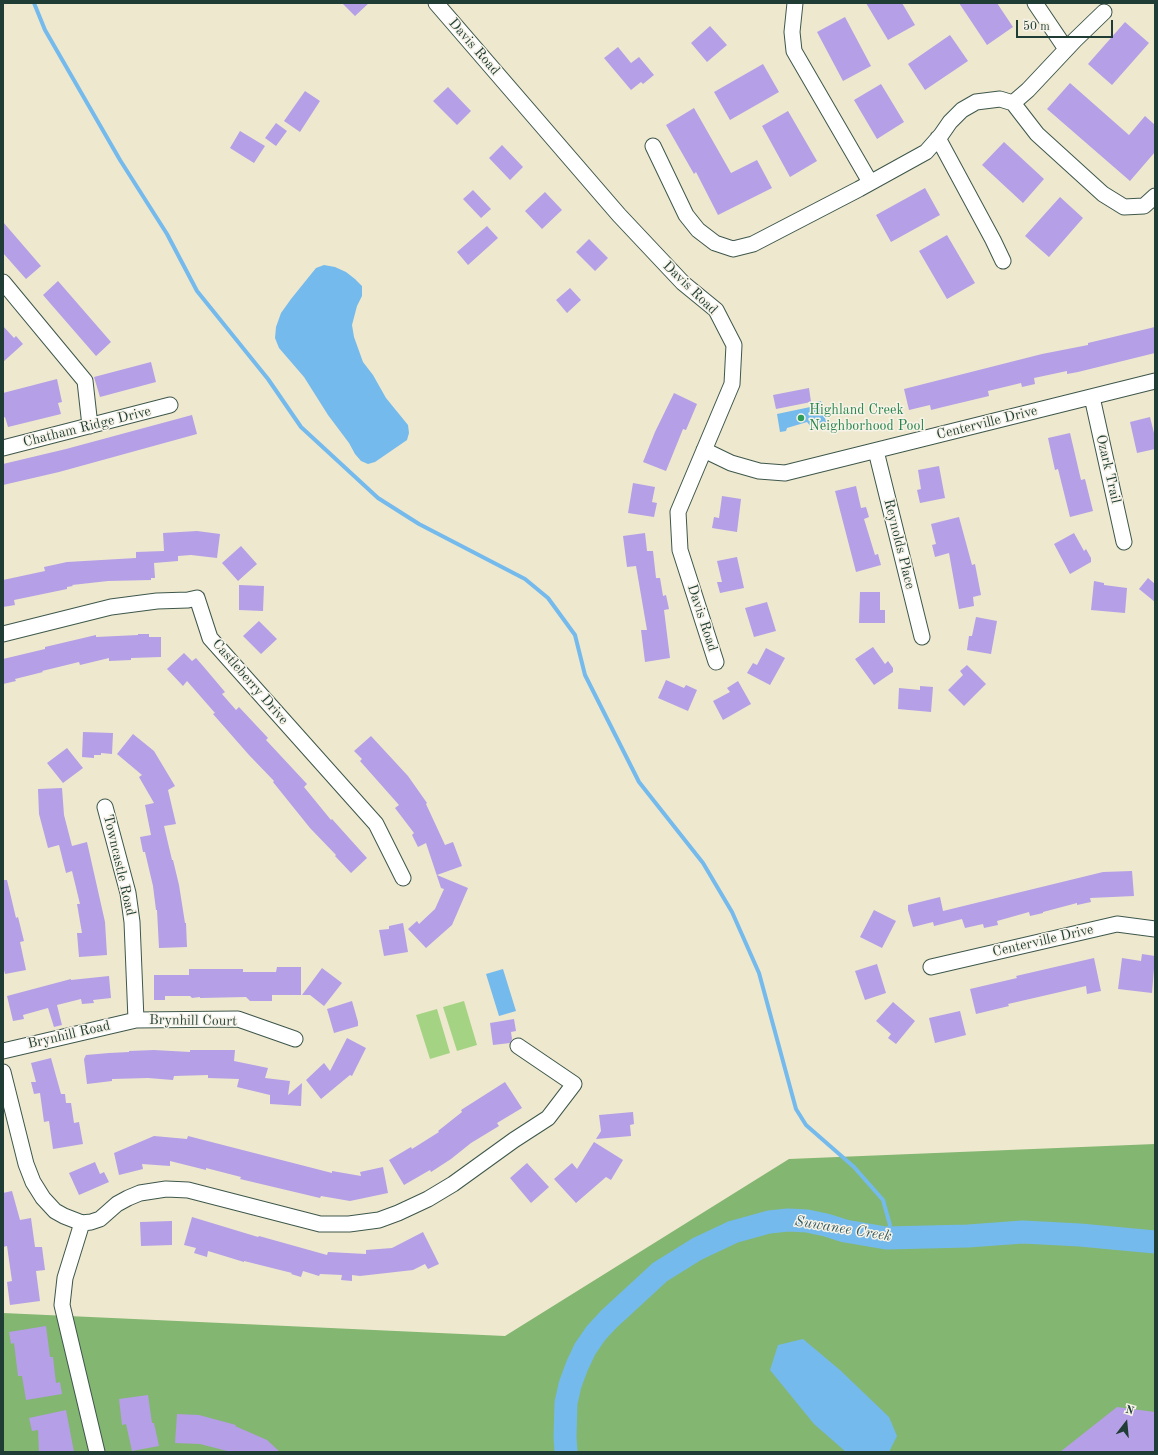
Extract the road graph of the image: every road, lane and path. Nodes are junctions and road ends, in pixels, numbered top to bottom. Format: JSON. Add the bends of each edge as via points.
{"nodes":[{"id":1,"x":436,"y":3,"type":"edge"},
{"id":2,"x":796,"y":3,"type":"edge"},
{"id":3,"x":1035,"y":3,"type":"edge"},
{"id":4,"x":1104,"y":12,"type":"dead end"},
{"id":5,"x":1066,"y":49,"type":"junction"},
{"id":6,"x":1013,"y":103,"type":"junction"},
{"id":7,"x":938,"y":138,"type":"junction"},
{"id":8,"x":653,"y":146,"type":"dead end"},
{"id":9,"x":870,"y":182,"type":"junction"},
{"id":10,"x":1155,"y":196,"type":"edge"},
{"id":11,"x":1003,"y":261,"type":"dead end"},
{"id":12,"x":3,"y":282,"type":"edge"},
{"id":13,"x":1155,"y":381,"type":"edge"},
{"id":14,"x":1092,"y":397,"type":"junction"},
{"id":15,"x":170,"y":405,"type":"dead end"},
{"id":16,"x":90,"y":426,"type":"junction"},
{"id":17,"x":3,"y":448,"type":"edge"},
{"id":18,"x":704,"y":450,"type":"junction"},
{"id":19,"x":876,"y":451,"type":"junction"},
{"id":20,"x":1124,"y":542,"type":"dead end"},
{"id":21,"x":3,"y":634,"type":"edge"},
{"id":22,"x":922,"y":637,"type":"dead end"},
{"id":23,"x":716,"y":662,"type":"dead end"},
{"id":24,"x":105,"y":807,"type":"dead end"},
{"id":25,"x":403,"y":878,"type":"dead end"},
{"id":26,"x":1155,"y":928,"type":"edge"},
{"id":27,"x":931,"y":967,"type":"dead end"},
{"id":28,"x":136,"y":1020,"type":"junction"},
{"id":29,"x":295,"y":1039,"type":"dead end"},
{"id":30,"x":518,"y":1046,"type":"dead end"},
{"id":31,"x":3,"y":1051,"type":"edge"},
{"id":32,"x":3,"y":1072,"type":"edge"},
{"id":33,"x":82,"y":1223,"type":"junction"},
{"id":34,"x":97,"y":1452,"type":"edge"}],
"edges":[{"from":1,"to":18,"type":"street","name":"Davis Road","via":[[619,216],[683,283],[716,310],[734,345],[732,384]]},
{"from":2,"to":9,"type":"street","via":[[792,32],[794,51]]},
{"from":3,"to":5,"type":"street"},
{"from":4,"to":5,"type":"street"},
{"from":5,"to":6,"type":"street"},
{"from":6,"to":7,"type":"street","via":[[1000,99],[976,102],[962,110]]},
{"from":6,"to":10,"type":"street","via":[[1037,134],[1103,194],[1124,207],[1144,206]]},
{"from":7,"to":9,"type":"street","via":[[926,152]]},
{"from":7,"to":11,"type":"street"},
{"from":8,"to":9,"type":"street","via":[[686,215],[698,230],[715,243],[733,249],[752,244]]},
{"from":12,"to":16,"type":"street","via":[[85,381]]},
{"from":13,"to":14,"type":"street","name":"Centerville Drive"},
{"from":14,"to":19,"type":"street","name":"Centerville Drive"},
{"from":14,"to":20,"type":"street","name":"Ozark Trail"},
{"from":15,"to":16,"type":"street","name":"Chatham Ridge Drive"},
{"from":16,"to":17,"type":"street","name":"Chatham Ridge Drive"},
{"from":18,"to":19,"type":"street","name":"Centerville Drive","via":[[731,463],[759,471],[785,473]]},
{"from":18,"to":23,"type":"street","name":"Davis Road","via":[[678,512],[680,550]]},
{"from":19,"to":22,"type":"street","name":"Reynolds Place"},
{"from":21,"to":25,"type":"street","name":"Castleberry Drive","via":[[111,607],[197,598],[210,638],[376,824]]},
{"from":24,"to":28,"type":"street","name":"Towncastle Road","via":[[128,894],[132,922]]},
{"from":26,"to":27,"type":"street","name":"Centerville Drive","via":[[1117,924]]},
{"from":28,"to":29,"type":"street","name":"Brynhill Court","via":[[238,1019]]},
{"from":28,"to":31,"type":"street","name":"Brynhill Road"},
{"from":30,"to":33,"type":"street","via":[[574,1084],[548,1118],[453,1184],[398,1213],[355,1224],[320,1224],[188,1190],[166,1189],[140,1193],[117,1204],[100,1219]]},
{"from":32,"to":33,"type":"street","via":[[33,1182],[55,1211]]},
{"from":33,"to":34,"type":"street","via":[[65,1278],[62,1305]]}]}
